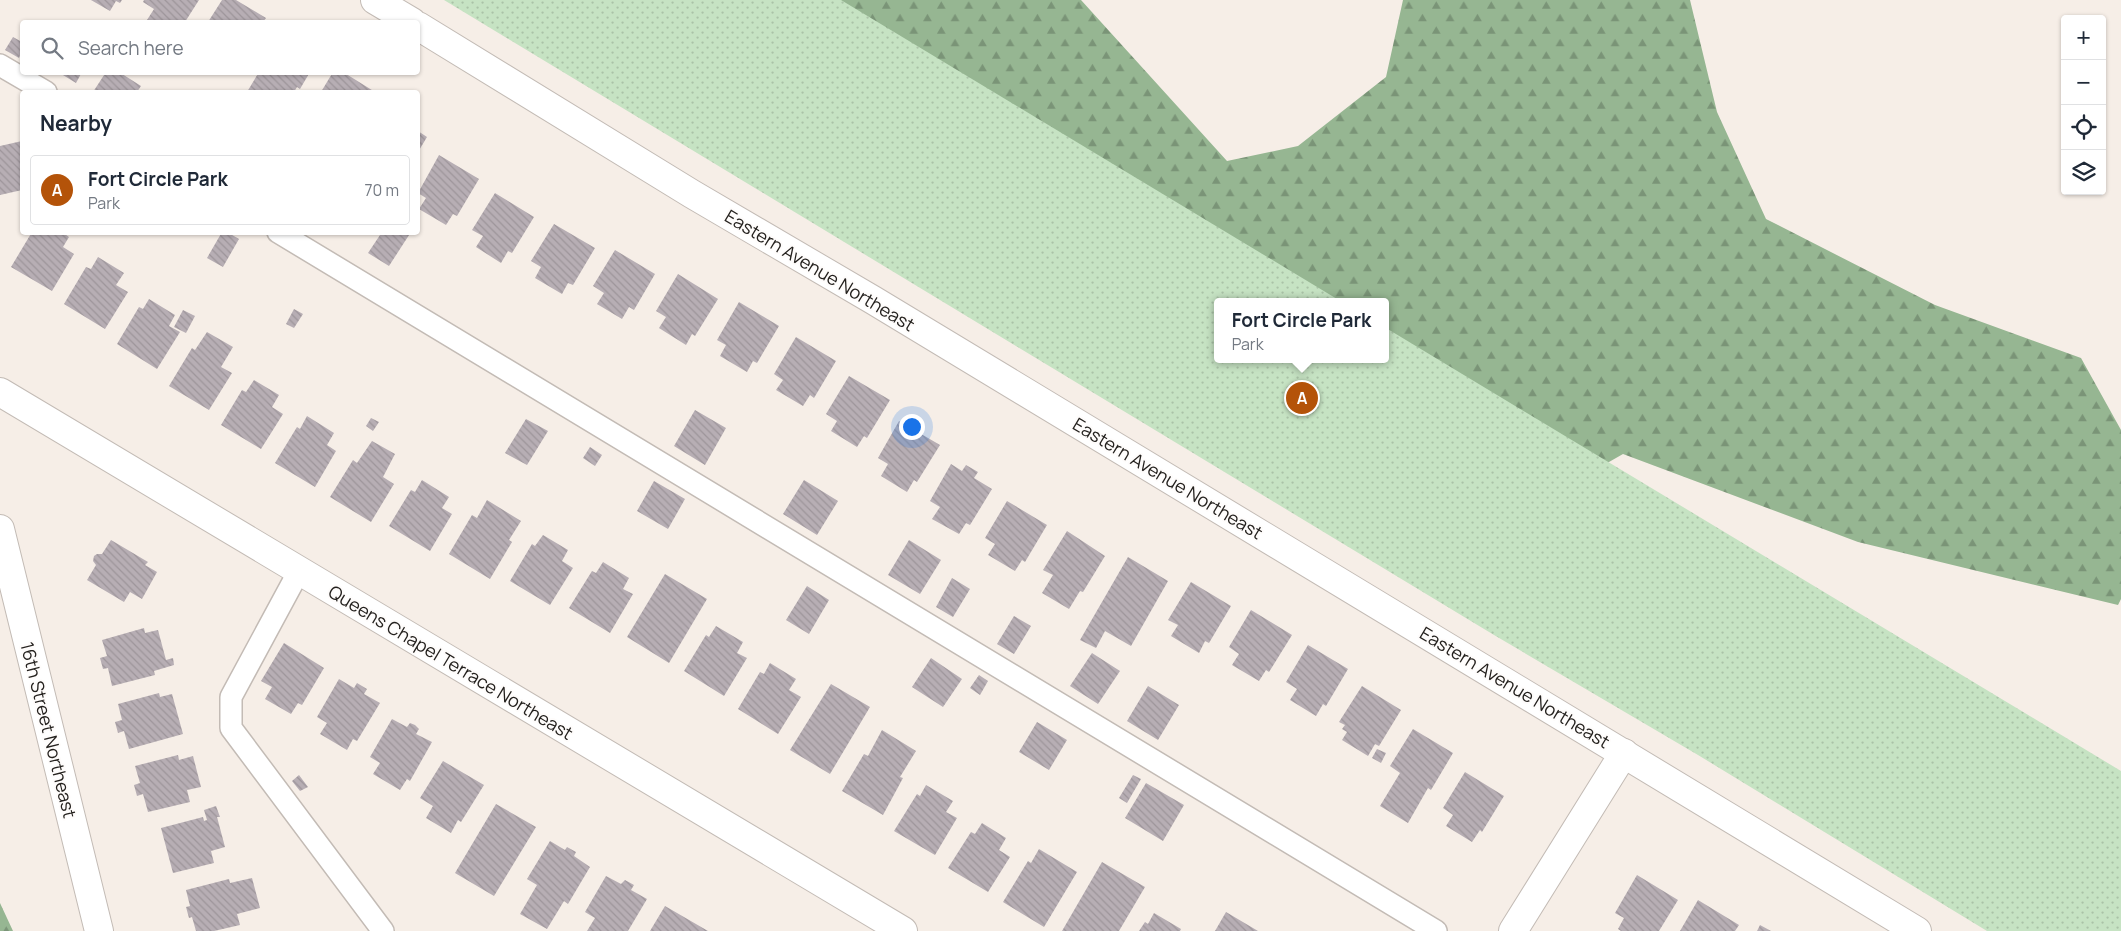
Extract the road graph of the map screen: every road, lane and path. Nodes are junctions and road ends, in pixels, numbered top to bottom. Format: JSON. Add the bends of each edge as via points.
{"nodes":[{"id":1,"x":375,"y":0,"type":"edge"},
{"id":2,"x":409,"y":20,"type":"edge"},
{"id":3,"x":420,"y":27,"type":"edge"},
{"id":4,"x":0,"y":65,"type":"edge"},
{"id":5,"x":43,"y":90,"type":"edge"},
{"id":6,"x":283,"y":235,"type":"edge"},
{"id":7,"x":0,"y":392,"type":"edge"},
{"id":8,"x":0,"y":529,"type":"edge"},
{"id":9,"x":299,"y":571,"type":"junction"},
{"id":10,"x":1624,"y":752,"type":"junction"},
{"id":11,"x":99,"y":931,"type":"edge"},
{"id":12,"x":382,"y":931,"type":"edge"},
{"id":13,"x":903,"y":931,"type":"edge"},
{"id":14,"x":1436,"y":931,"type":"edge"},
{"id":15,"x":1513,"y":931,"type":"edge"},
{"id":16,"x":1917,"y":931,"type":"edge"}],
"edges":[{"from":1,"to":2,"type":"street"},
{"from":3,"to":10,"type":"street","name":"Eastern Avenue Northeast","via":[[692,194]]},
{"from":4,"to":5,"type":"lane"},
{"from":6,"to":14,"type":"lane"},
{"from":7,"to":9,"type":"street","name":"Queens Chapel Terrace Northeast"},
{"from":8,"to":11,"type":"street","name":"16th Street Northeast"},
{"from":9,"to":12,"type":"lane","via":[[231,697],[231,728]]},
{"from":9,"to":13,"type":"street","name":"Queens Chapel Terrace Northeast"},
{"from":10,"to":15,"type":"street"},
{"from":10,"to":16,"type":"street","name":"Eastern Avenue Northeast"}]}
